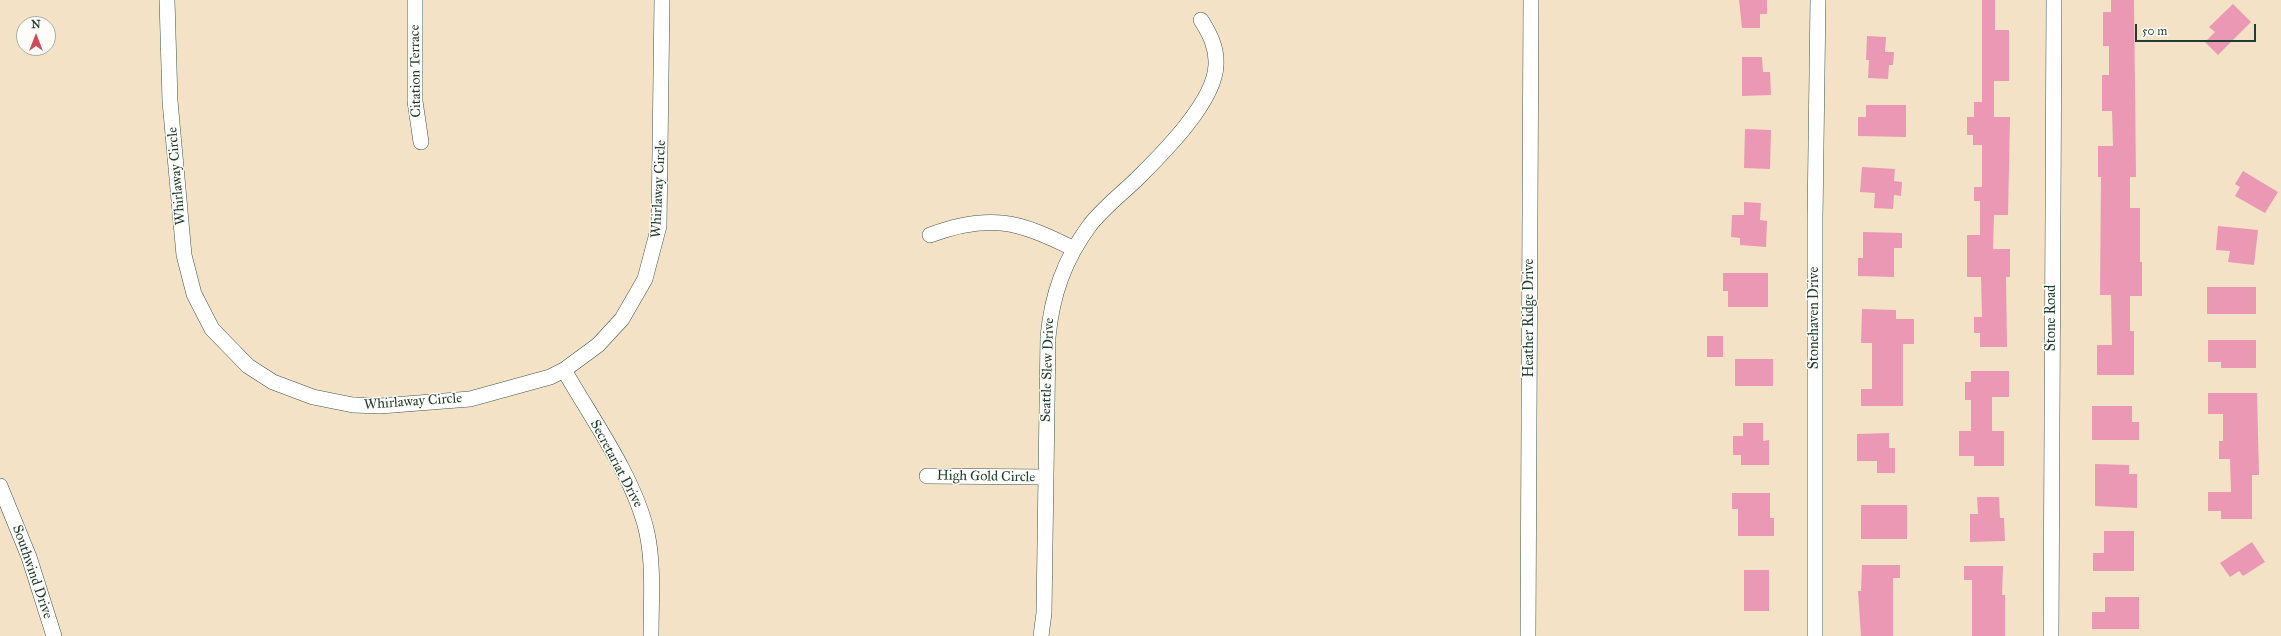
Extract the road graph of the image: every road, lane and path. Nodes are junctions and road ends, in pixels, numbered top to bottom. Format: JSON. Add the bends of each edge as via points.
{"nodes":[{"id":1,"x":167,"y":0,"type":"edge"},
{"id":2,"x":415,"y":0,"type":"edge"},
{"id":3,"x":662,"y":0,"type":"edge"},
{"id":4,"x":1531,"y":0,"type":"edge"},
{"id":5,"x":1818,"y":0,"type":"edge"},
{"id":6,"x":2054,"y":0,"type":"edge"},
{"id":7,"x":1201,"y":20,"type":"dead end"},
{"id":8,"x":421,"y":142,"type":"dead end"},
{"id":9,"x":930,"y":235,"type":"dead end"},
{"id":10,"x":1074,"y":249,"type":"junction"},
{"id":11,"x":564,"y":370,"type":"junction"},
{"id":12,"x":927,"y":476,"type":"dead end"},
{"id":13,"x":1045,"y":477,"type":"junction"},
{"id":14,"x":0,"y":486,"type":"edge"},
{"id":15,"x":54,"y":636,"type":"edge"},
{"id":16,"x":651,"y":636,"type":"edge"},
{"id":17,"x":1041,"y":636,"type":"edge"},
{"id":18,"x":1528,"y":636,"type":"edge"},
{"id":19,"x":1815,"y":636,"type":"edge"},
{"id":20,"x":2051,"y":636,"type":"edge"}],
"edges":[{"from":1,"to":11,"type":"street","name":"Whirlaway Circle","via":[[170,101],[184,255],[189,280],[201,308],[212,329],[236,356],[261,376],[288,389],[353,406],[470,398],[532,383]]},
{"from":2,"to":8,"type":"street","name":"Citation Terrace","via":[[415,101]]},
{"from":3,"to":11,"type":"street","name":"Whirlaway Circle","via":[[660,209],[656,245],[645,279],[622,319],[598,345]]},
{"from":4,"to":18,"type":"street","name":"Heather Ridge Drive"},
{"from":5,"to":19,"type":"street","name":"Stonehaven Drive"},
{"from":6,"to":20,"type":"street","name":"Stone Road"},
{"from":7,"to":10,"type":"street","name":"Seattle Slew Drive","via":[[1211,36],[1215,51],[1216,65],[1210,89],[1191,118],[1164,151],[1090,224]]},
{"from":9,"to":10,"type":"street","via":[[974,222],[994,221],[1032,229]]},
{"from":10,"to":13,"type":"street","name":"Seattle Slew Drive","via":[[1060,277],[1051,310],[1048,337]]},
{"from":11,"to":16,"type":"street","name":"Secretariat Drive","via":[[612,452],[643,518],[651,569]]},
{"from":12,"to":13,"type":"street","name":"High Gold Circle"},
{"from":13,"to":17,"type":"street","name":"Seattle Slew Drive","via":[[1044,613]]},
{"from":14,"to":15,"type":"street","name":"Southwind Drive","via":[[29,557]]}]}
